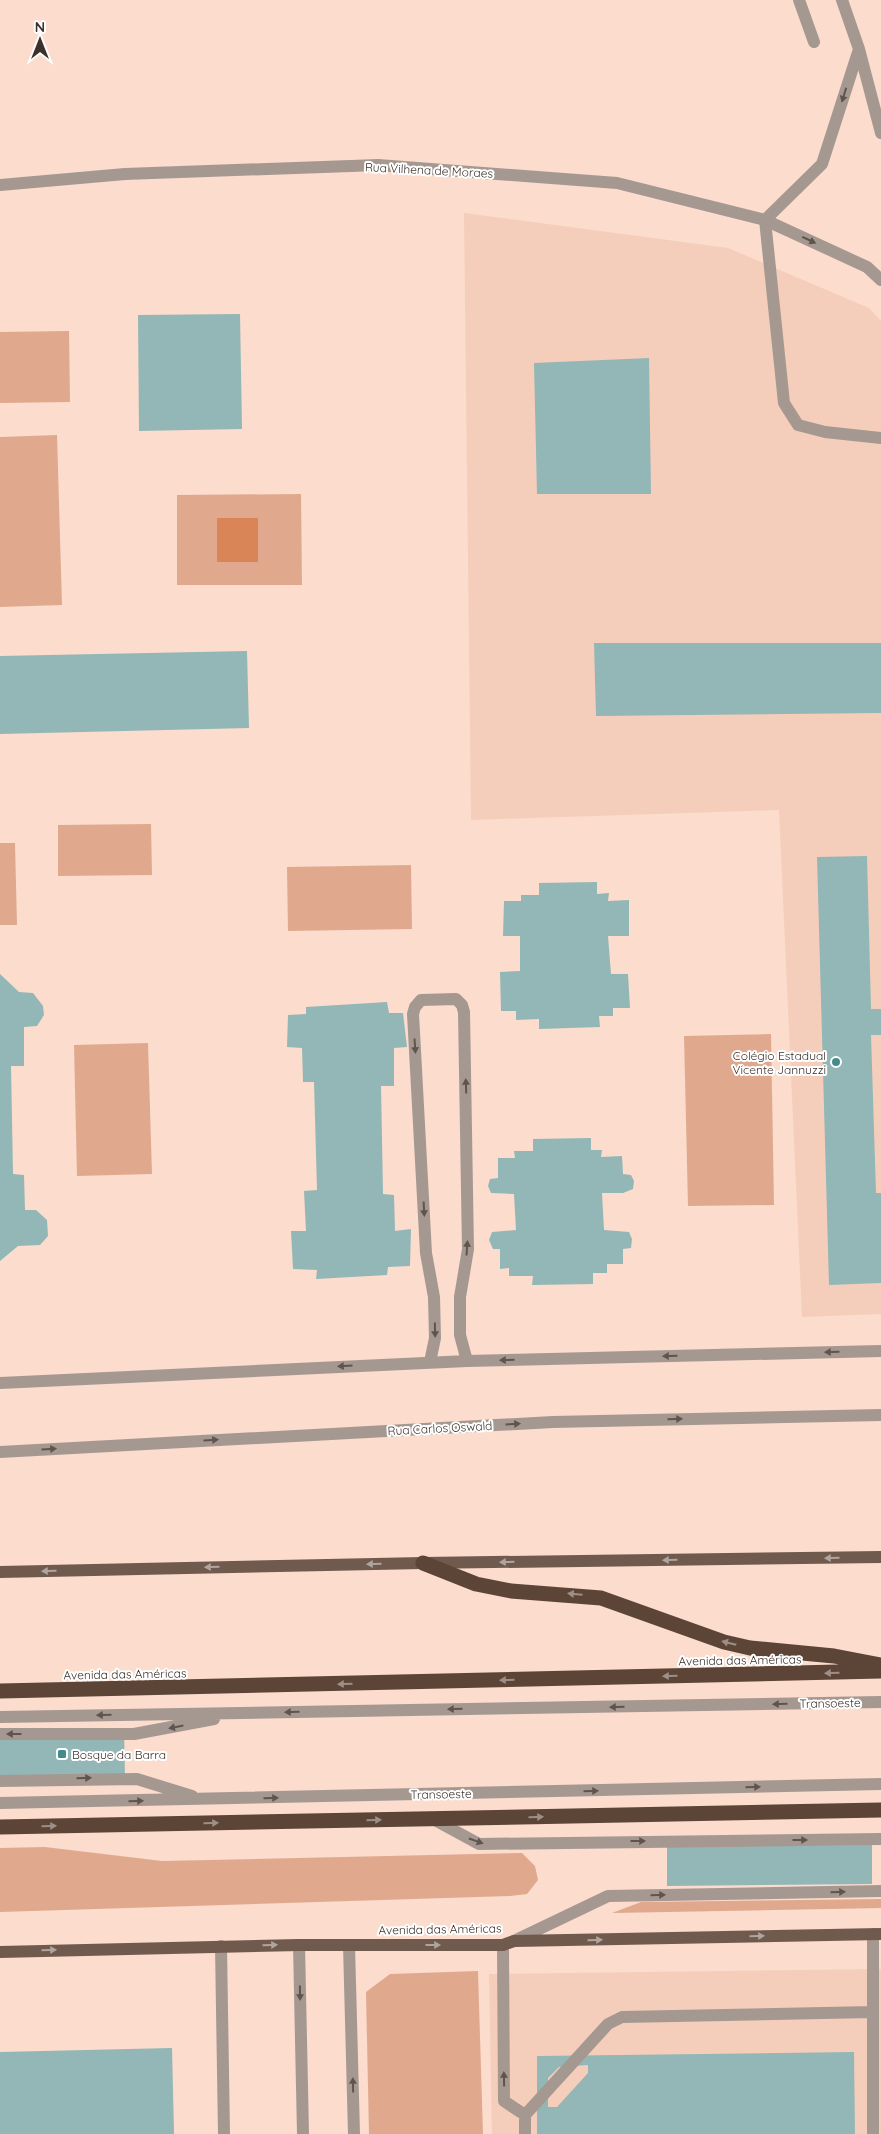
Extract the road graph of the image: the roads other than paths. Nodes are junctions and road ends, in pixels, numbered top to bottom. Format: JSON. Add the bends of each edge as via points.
{"nodes":[{"id":1,"x":799,"y":0,"type":"edge"},
{"id":2,"x":842,"y":0,"type":"edge"},
{"id":3,"x":814,"y":42,"type":"dead end"},
{"id":4,"x":859,"y":49,"type":"junction"},
{"id":5,"x":881,"y":133,"type":"edge"},
{"id":6,"x":0,"y":185,"type":"edge"},
{"id":7,"x":764,"y":220,"type":"junction"},
{"id":8,"x":881,"y":280,"type":"edge"},
{"id":9,"x":881,"y":438,"type":"edge"},
{"id":10,"x":881,"y":1351,"type":"edge"},
{"id":11,"x":467,"y":1361,"type":"junction"},
{"id":12,"x":430,"y":1362,"type":"junction"},
{"id":13,"x":0,"y":1383,"type":"edge"},
{"id":14,"x":881,"y":1415,"type":"edge"},
{"id":15,"x":0,"y":1452,"type":"edge"},
{"id":16,"x":881,"y":1557,"type":"edge"},
{"id":17,"x":423,"y":1563,"type":"junction"},
{"id":18,"x":0,"y":1572,"type":"edge"},
{"id":19,"x":881,"y":1665,"type":"edge"},
{"id":20,"x":881,"y":1671,"type":"edge"},
{"id":21,"x":0,"y":1691,"type":"edge"},
{"id":22,"x":881,"y":1702,"type":"edge"},
{"id":23,"x":241,"y":1713,"type":"junction"},
{"id":24,"x":0,"y":1717,"type":"edge"},
{"id":25,"x":0,"y":1734,"type":"edge"},
{"id":26,"x":0,"y":1781,"type":"edge"},
{"id":27,"x":881,"y":1784,"type":"edge"},
{"id":28,"x":205,"y":1800,"type":"junction"},
{"id":29,"x":0,"y":1803,"type":"edge"},
{"id":30,"x":881,"y":1810,"type":"edge"},
{"id":31,"x":433,"y":1819,"type":"junction"},
{"id":32,"x":0,"y":1827,"type":"edge"},
{"id":33,"x":881,"y":1839,"type":"edge"},
{"id":34,"x":881,"y":1891,"type":"edge"},
{"id":35,"x":877,"y":1934,"type":"edge"},
{"id":36,"x":509,"y":1943,"type":"junction"},
{"id":37,"x":300,"y":1945,"type":"junction"},
{"id":38,"x":349,"y":1945,"type":"junction"},
{"id":39,"x":222,"y":1946,"type":"junction"},
{"id":40,"x":0,"y":1952,"type":"edge"},
{"id":41,"x":873,"y":2012,"type":"junction"},
{"id":42,"x":525,"y":2115,"type":"junction"},
{"id":43,"x":224,"y":2134,"type":"edge"},
{"id":44,"x":303,"y":2134,"type":"edge"},
{"id":45,"x":354,"y":2134,"type":"edge"},
{"id":46,"x":525,"y":2134,"type":"edge"},
{"id":47,"x":873,"y":2134,"type":"edge"}],
"edges":[{"from":1,"to":3,"type":"street"},
{"from":2,"to":4,"type":"street"},
{"from":4,"to":5,"type":"street"},
{"from":4,"to":7,"type":"street","one_way":true,"via":[[822,164]]},
{"from":6,"to":7,"type":"street","name":"Rua Vilhena de Moraes","via":[[125,174],[378,165],[617,183]]},
{"from":7,"to":8,"type":"street","name":"Rua Vilhena de Moraes","one_way":true,"via":[[867,267]]},
{"from":7,"to":9,"type":"street","via":[[784,403],[798,425],[826,432]]},
{"from":10,"to":11,"type":"street","one_way":true},
{"from":11,"to":12,"type":"street"},
{"from":11,"to":12,"type":"street","one_way":true,"via":[[460,1335],[460,1297],[468,1249],[464,1012],[456,999],[421,1000],[413,1014],[426,1252],[434,1297],[435,1338]]},
{"from":12,"to":13,"type":"street","one_way":true},
{"from":15,"to":14,"type":"street","name":"Rua Carlos Oswald","one_way":true,"via":[[553,1422]]},
{"from":16,"to":17,"type":"main road","one_way":true},
{"from":17,"to":18,"type":"main road","one_way":true},
{"from":19,"to":17,"type":"highway","one_way":true,"via":[[834,1656],[750,1648],[724,1642],[601,1598],[511,1591],[476,1584]]},
{"from":20,"to":21,"type":"highway","name":"Avenida das Américas","one_way":true},
{"from":22,"to":23,"type":"street","name":"Transoeste","one_way":true},
{"from":23,"to":24,"type":"street","name":"Transoeste","one_way":true},
{"from":23,"to":25,"type":"street","one_way":true,"via":[[134,1734]]},
{"from":26,"to":28,"type":"street","one_way":true,"via":[[137,1779]]},
{"from":28,"to":27,"type":"street","name":"Transoeste","one_way":true},
{"from":29,"to":28,"type":"street","name":"Transoeste","one_way":true},
{"from":31,"to":30,"type":"highway","one_way":true},
{"from":32,"to":31,"type":"highway","one_way":true},
{"from":31,"to":33,"type":"street","one_way":true,"via":[[479,1844]]},
{"from":36,"to":34,"type":"street","one_way":true,"via":[[608,1896]]},
{"from":36,"to":35,"type":"main road","name":"Avenida das Américas","one_way":true},
{"from":35,"to":41,"type":"street"},
{"from":38,"to":36,"type":"main road","name":"Avenida das Américas","one_way":true},
{"from":42,"to":36,"type":"street","one_way":true,"via":[[504,2101]]},
{"from":37,"to":38,"type":"main road","name":"Avenida das Américas"},
{"from":39,"to":37,"type":"main road","name":"Avenida das Américas","one_way":true},
{"from":37,"to":44,"type":"street","one_way":true},
{"from":45,"to":38,"type":"street","one_way":true},
{"from":40,"to":39,"type":"main road","name":"Avenida das Américas","one_way":true},
{"from":39,"to":43,"type":"street"},
{"from":41,"to":42,"type":"street","via":[[622,2017],[608,2024]]},
{"from":41,"to":47,"type":"street"},
{"from":42,"to":46,"type":"street"}]}
